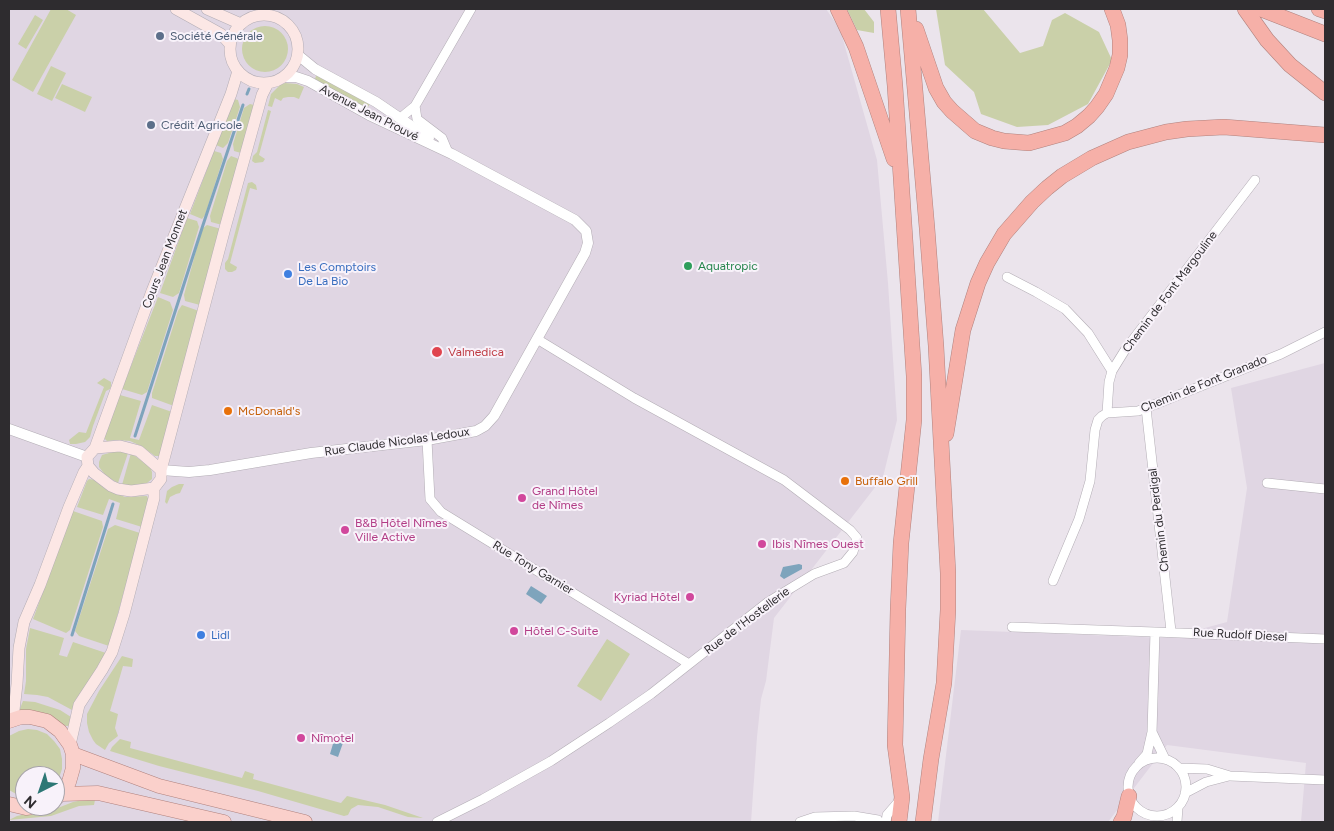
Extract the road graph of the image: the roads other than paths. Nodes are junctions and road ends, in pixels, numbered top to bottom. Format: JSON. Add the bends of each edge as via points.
{"nodes":[{"id":1,"x":176,"y":9,"type":"edge"},
{"id":2,"x":207,"y":9,"type":"edge"},
{"id":3,"x":471,"y":9,"type":"edge"},
{"id":4,"x":838,"y":9,"type":"edge"},
{"id":5,"x":888,"y":9,"type":"edge"},
{"id":6,"x":908,"y":9,"type":"edge"},
{"id":7,"x":1112,"y":9,"type":"edge"},
{"id":8,"x":1245,"y":9,"type":"edge"},
{"id":9,"x":1261,"y":9,"type":"edge"},
{"id":10,"x":1319,"y":9,"type":"edge"},
{"id":11,"x":1325,"y":11,"type":"edge"},
{"id":12,"x":241,"y":24,"type":"junction"},
{"id":13,"x":1325,"y":34,"type":"edge"},
{"id":14,"x":230,"y":44,"type":"junction"},
{"id":15,"x":298,"y":55,"type":"junction"},
{"id":16,"x":238,"y":71,"type":"junction"},
{"id":17,"x":284,"y":77,"type":"junction"},
{"id":18,"x":268,"y":83,"type":"junction"},
{"id":19,"x":1325,"y":93,"type":"edge"},
{"id":20,"x":416,"y":106,"type":"junction"},
{"id":21,"x":402,"y":118,"type":"junction"},
{"id":22,"x":1325,"y":136,"type":"edge"},
{"id":23,"x":450,"y":152,"type":"junction"},
{"id":24,"x":1255,"y":180,"type":"dead end"},
{"id":25,"x":902,"y":196,"type":"junction"},
{"id":26,"x":575,"y":220,"type":"joint"},
{"id":27,"x":1007,"y":276,"type":"dead end"},
{"id":28,"x":1325,"y":332,"type":"edge"},
{"id":29,"x":537,"y":338,"type":"junction"},
{"id":30,"x":1112,"y":370,"type":"junction"},
{"id":31,"x":1146,"y":408,"type":"junction"},
{"id":32,"x":1107,"y":413,"type":"junction"},
{"id":33,"x":9,"y":429,"type":"edge"},
{"id":34,"x":427,"y":440,"type":"junction"},
{"id":35,"x":90,"y":457,"type":"junction"},
{"id":36,"x":942,"y":464,"type":"junction"},
{"id":37,"x":162,"y":470,"type":"junction"},
{"id":38,"x":1267,"y":483,"type":"dead end"},
{"id":39,"x":154,"y":488,"type":"junction"},
{"id":40,"x":1325,"y":490,"type":"edge"},
{"id":41,"x":1053,"y":581,"type":"dead end"},
{"id":42,"x":1012,"y":627,"type":"dead end"},
{"id":43,"x":1155,"y":632,"type":"junction"},
{"id":44,"x":1171,"y":632,"type":"junction"},
{"id":45,"x":1325,"y":639,"type":"edge"},
{"id":46,"x":689,"y":664,"type":"junction"},
{"id":47,"x":11,"y":720,"type":"edge"},
{"id":48,"x":1152,"y":732,"type":"junction"},
{"id":49,"x":71,"y":749,"type":"junction"},
{"id":50,"x":1165,"y":759,"type":"junction"},
{"id":51,"x":1139,"y":763,"type":"junction"},
{"id":52,"x":1179,"y":768,"type":"junction"},
{"id":53,"x":1230,"y":776,"type":"junction"},
{"id":54,"x":1325,"y":780,"type":"edge"},
{"id":55,"x":65,"y":787,"type":"edge"},
{"id":56,"x":1186,"y":793,"type":"junction"},
{"id":57,"x":65,"y":795,"type":"edge"},
{"id":58,"x":1129,"y":796,"type":"junction"},
{"id":59,"x":902,"y":798,"type":"junction"},
{"id":60,"x":1178,"y":807,"type":"junction"},
{"id":61,"x":1147,"y":815,"type":"junction"},
{"id":62,"x":1162,"y":819,"type":"edge"},
{"id":63,"x":882,"y":821,"type":"edge"},
{"id":64,"x":224,"y":822,"type":"edge"},
{"id":65,"x":305,"y":822,"type":"edge"},
{"id":66,"x":437,"y":822,"type":"edge"},
{"id":67,"x":800,"y":822,"type":"edge"},
{"id":68,"x":899,"y":822,"type":"edge"},
{"id":69,"x":923,"y":822,"type":"edge"},
{"id":70,"x":1121,"y":822,"type":"edge"},
{"id":71,"x":1140,"y":822,"type":"edge"},
{"id":72,"x":1177,"y":822,"type":"edge"}],
"edges":[{"from":1,"to":14,"type":"main road","via":[[222,34]]},
{"from":2,"to":12,"type":"main road"},
{"from":3,"to":20,"type":"street"},
{"from":4,"to":25,"type":"highway","via":[[865,72],[895,161]]},
{"from":5,"to":25,"type":"highway"},
{"from":6,"to":7,"type":"highway","via":[[936,88],[952,111],[976,131],[992,138],[1029,143],[1071,130],[1097,108],[1106,94],[1120,55],[1118,25]]},
{"from":6,"to":36,"type":"highway","via":[[936,346]]},
{"from":8,"to":19,"type":"highway","via":[[1290,65]]},
{"from":9,"to":13,"type":"highway"},
{"from":10,"to":11,"type":"highway"},
{"from":12,"to":14,"type":"main road"},
{"from":12,"to":15,"type":"main road","via":[[260,15],[280,19],[294,34]]},
{"from":14,"to":16,"type":"main road","via":[[230,54]]},
{"from":15,"to":17,"type":"main road"},
{"from":15,"to":21,"type":"street","name":"Avenue Jean Prouvé","via":[[315,69]]},
{"from":16,"to":18,"type":"main road","via":[[247,78]]},
{"from":16,"to":35,"type":"main road","name":"Cours Jean Monnet"},
{"from":17,"to":18,"type":"main road"},
{"from":17,"to":23,"type":"street","name":"Avenue Jean Prouvé","via":[[308,81],[369,115]]},
{"from":18,"to":37,"type":"main road","via":[[259,104]]},
{"from":20,"to":21,"type":"street"},
{"from":20,"to":23,"type":"street","via":[[418,119],[442,138]]},
{"from":21,"to":23,"type":"street","name":"Avenue Jean Prouvé"},
{"from":22,"to":36,"type":"highway","via":[[1224,126],[1166,132],[1128,142],[1092,158],[1047,188],[1004,234],[978,283],[963,330]]},
{"from":23,"to":26,"type":"street","name":"Avenue Jean Prouvé"},
{"from":24,"to":30,"type":"street","name":"Chemin de Font Margouline"},
{"from":25,"to":59,"type":"highway","via":[[914,376],[914,420],[898,609],[895,745]]},
{"from":26,"to":29,"type":"street","name":"Rue Claude Nicolas Ledoux","via":[[586,231],[586,253]]},
{"from":27,"to":30,"type":"street","via":[[1065,309],[1088,333]]},
{"from":28,"to":31,"type":"street","name":"Chemin de Font Granado","via":[[1281,354]]},
{"from":29,"to":34,"type":"street","name":"Rue Claude Nicolas Ledoux","via":[[494,416],[485,426],[476,431]]},
{"from":29,"to":46,"type":"street","name":"Rue de l'Hostellerie","via":[[634,398],[784,480],[857,538],[853,552],[844,563],[814,574],[768,602]]},
{"from":30,"to":32,"type":"street","name":"Chemin de Font Margouline"},
{"from":31,"to":32,"type":"street","name":"Chemin de Font Granado"},
{"from":31,"to":44,"type":"street","name":"Chemin du Perdigal"},
{"from":32,"to":41,"type":"street","via":[[1098,420],[1090,481],[1079,518]]},
{"from":33,"to":35,"type":"street"},
{"from":34,"to":37,"type":"street","name":"Rue Claude Nicolas Ledoux","via":[[311,453],[210,470]]},
{"from":34,"to":46,"type":"street","name":"Rue Tony Garnier","via":[[430,499],[441,512]]},
{"from":35,"to":37,"type":"main road","via":[[120,446],[138,451]]},
{"from":35,"to":39,"type":"main road","via":[[104,481],[111,486],[131,491]]},
{"from":35,"to":47,"type":"main road","name":"Cours Jean Monnet","via":[[24,622]]},
{"from":36,"to":69,"type":"highway","via":[[948,573],[946,651]]},
{"from":37,"to":39,"type":"main road","via":[[161,479]]},
{"from":38,"to":40,"type":"street"},
{"from":39,"to":49,"type":"main road","via":[[114,646],[79,704]]},
{"from":42,"to":43,"type":"street","name":"Rue Rudolf Diesel"},
{"from":43,"to":44,"type":"street","name":"Rue Rudolf Diesel"},
{"from":43,"to":48,"type":"street"},
{"from":44,"to":45,"type":"street","name":"Rue Rudolf Diesel"},
{"from":46,"to":66,"type":"street","name":"Rue de l'Hostellerie","via":[[551,761]]},
{"from":47,"to":49,"type":"main road","via":[[30,717],[46,721],[60,731]]},
{"from":48,"to":50,"type":"street"},
{"from":48,"to":51,"type":"street","via":[[1146,754]]},
{"from":49,"to":55,"type":"main road","via":[[73,768]]},
{"from":49,"to":65,"type":"main road","via":[[159,786]]},
{"from":50,"to":51,"type":"street","via":[[1147,759]]},
{"from":50,"to":52,"type":"street"},
{"from":51,"to":58,"type":"street","via":[[1128,778]]},
{"from":52,"to":53,"type":"street"},
{"from":52,"to":56,"type":"street","via":[[1184,775]]},
{"from":53,"to":54,"type":"street"},
{"from":53,"to":56,"type":"street","via":[[1206,782]]},
{"from":56,"to":60,"type":"street"},
{"from":57,"to":64,"type":"main road","via":[[98,793]]},
{"from":58,"to":61,"type":"street","via":[[1133,804]]},
{"from":58,"to":70,"type":"highway"},
{"from":59,"to":63,"type":"street"},
{"from":59,"to":68,"type":"highway"},
{"from":60,"to":62,"type":"street"},
{"from":60,"to":72,"type":"street"},
{"from":61,"to":62,"type":"street"},
{"from":61,"to":71,"type":"street"},
{"from":63,"to":67,"type":"street","via":[[854,816],[815,817]]}]}
